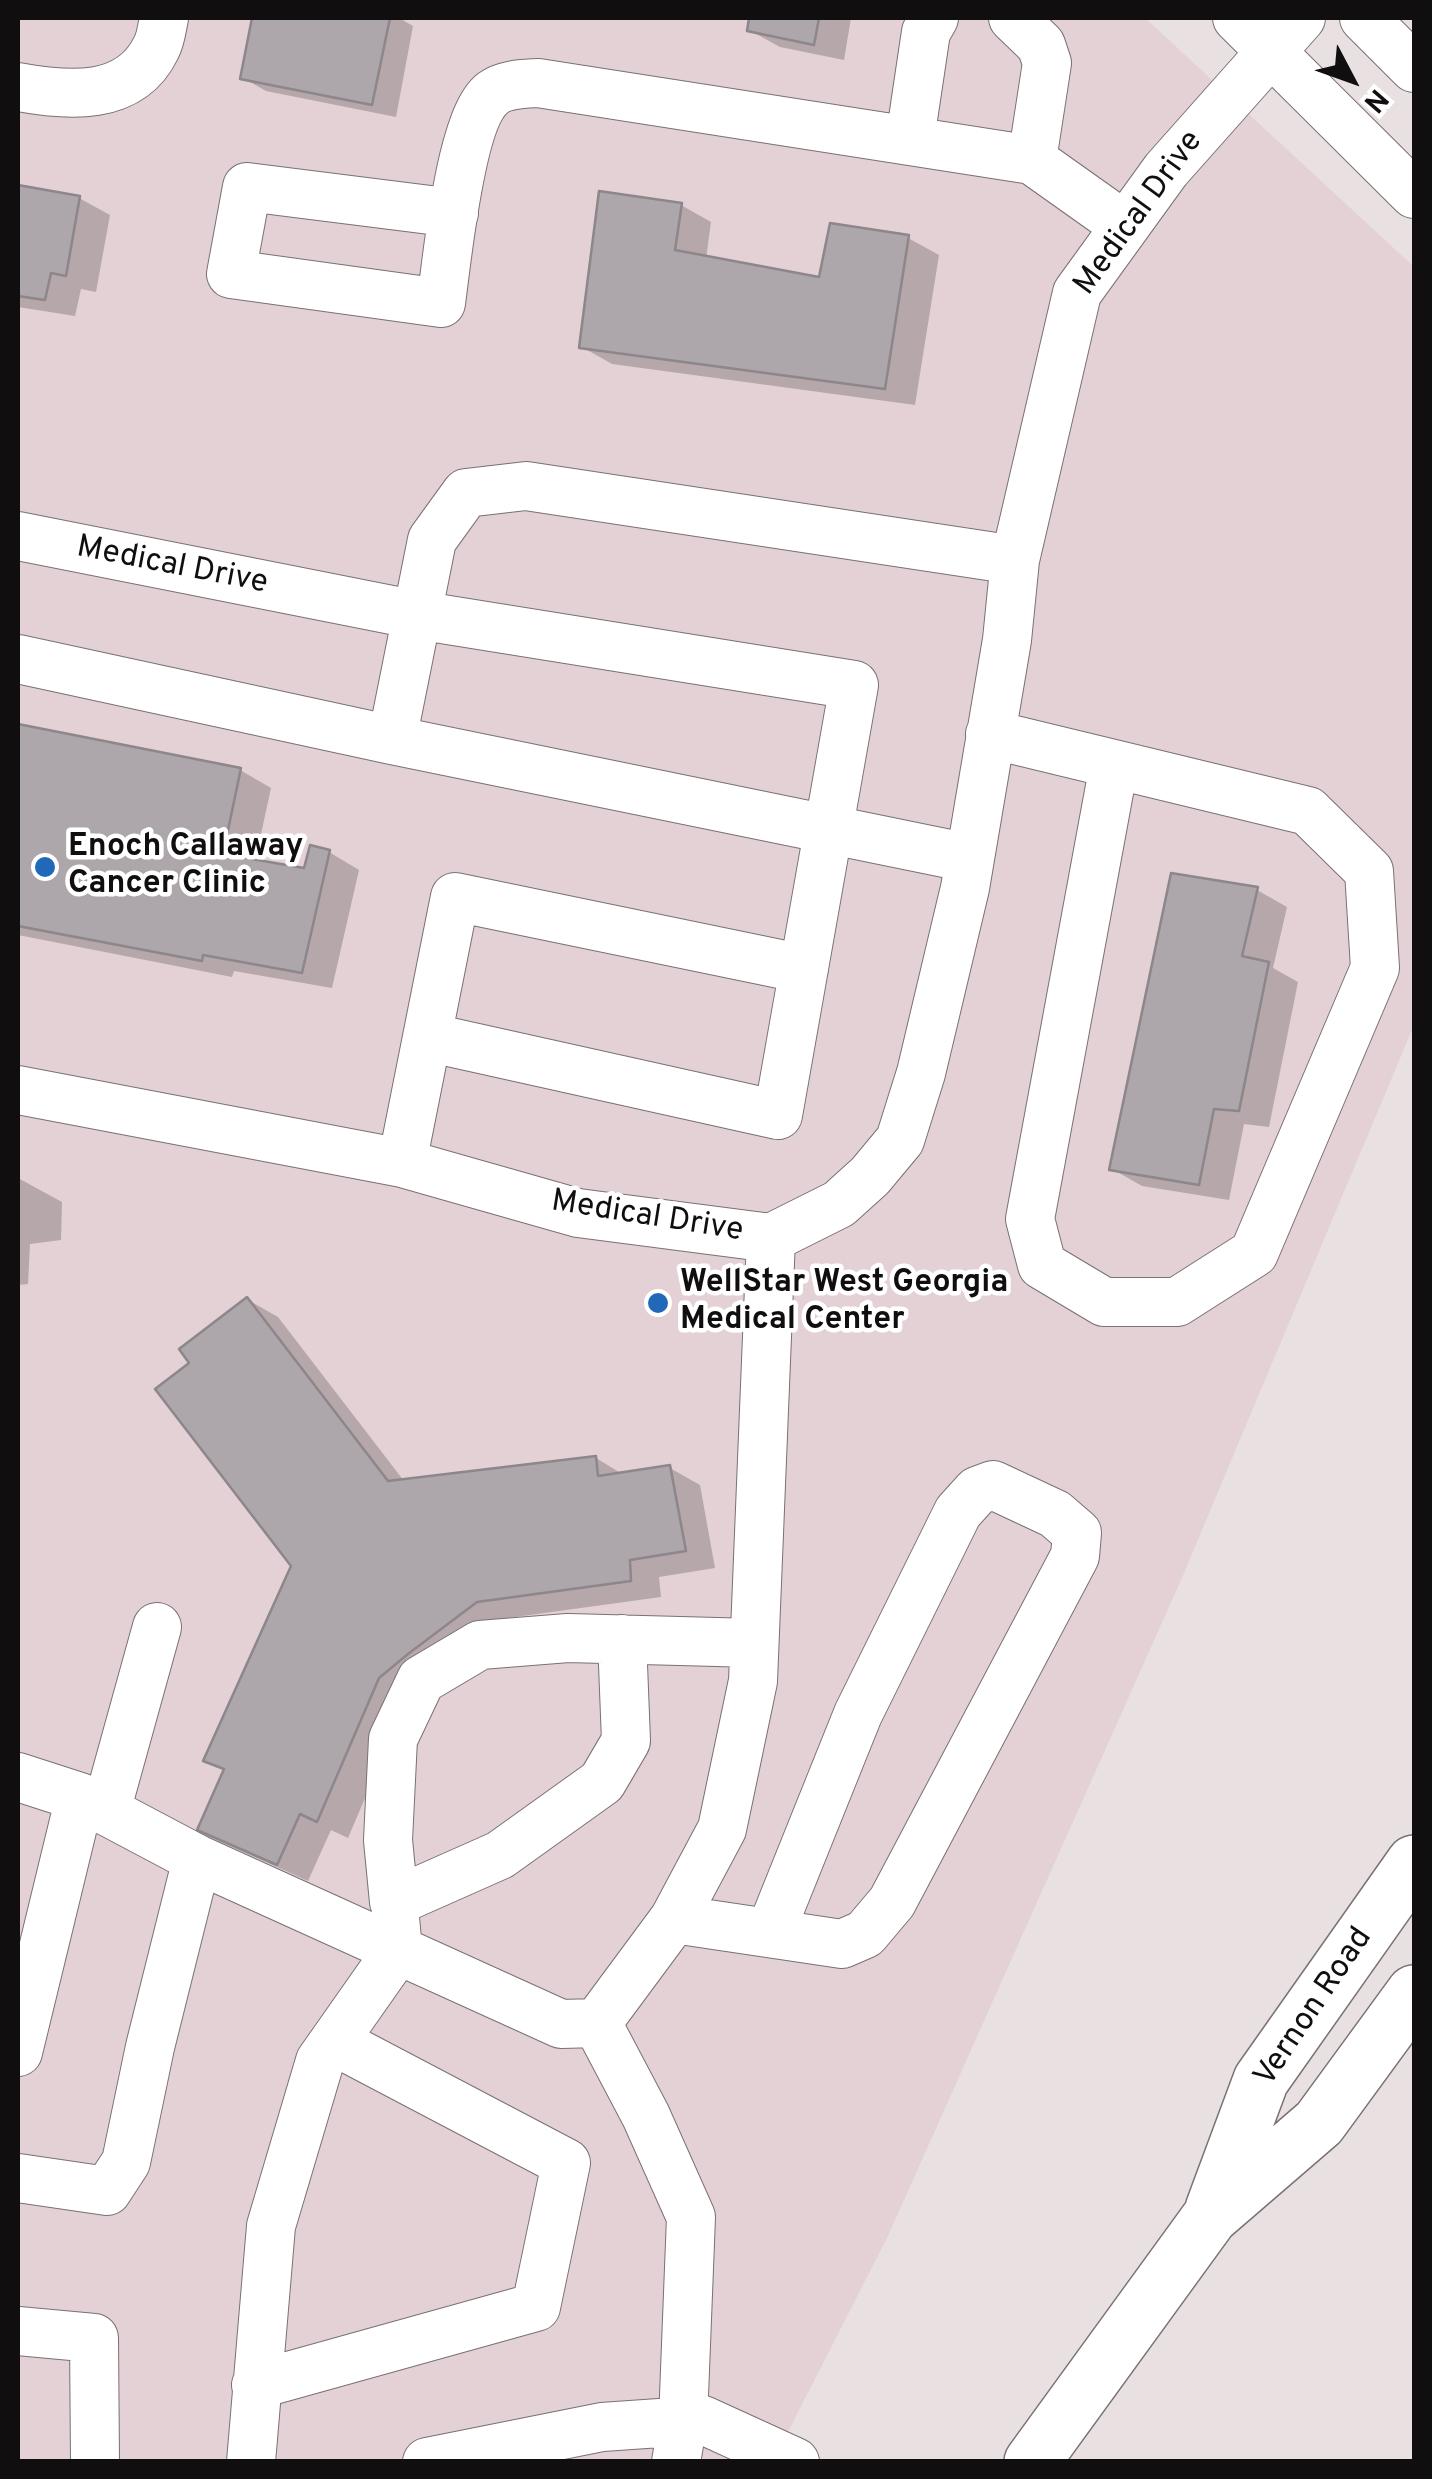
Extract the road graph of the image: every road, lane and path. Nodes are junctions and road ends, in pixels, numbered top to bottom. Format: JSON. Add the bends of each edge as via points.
{"nodes":[{"id":1,"x":164,"y":18,"type":"edge"},
{"id":2,"x":934,"y":18,"type":"edge"},
{"id":3,"x":1014,"y":18,"type":"edge"},
{"id":4,"x":1364,"y":18,"type":"edge"},
{"id":5,"x":1269,"y":28,"type":"edge"},
{"id":6,"x":1414,"y":68,"type":"edge"},
{"id":7,"x":18,"y":87,"type":"edge"},
{"id":8,"x":910,"y":140,"type":"junction"},
{"id":9,"x":1032,"y":160,"type":"junction"},
{"id":10,"x":1414,"y":194,"type":"edge"},
{"id":11,"x":454,"y":214,"type":"junction"},
{"id":12,"x":1125,"y":226,"type":"junction"},
{"id":13,"x":18,"y":536,"type":"edge"},
{"id":14,"x":1015,"y":560,"type":"junction"},
{"id":15,"x":417,"y":615,"type":"junction"},
{"id":16,"x":18,"y":660,"type":"edge"},
{"id":17,"x":990,"y":734,"type":"junction"},
{"id":18,"x":392,"y":740,"type":"junction"},
{"id":19,"x":1114,"y":765,"type":"junction"},
{"id":20,"x":830,"y":829,"type":"junction"},
{"id":21,"x":969,"y":858,"type":"junction"},
{"id":22,"x":804,"y":969,"type":"junction"},
{"id":23,"x":426,"y":1037,"type":"junction"},
{"id":24,"x":18,"y":1090,"type":"edge"},
{"id":25,"x":402,"y":1163,"type":"junction"},
{"id":26,"x":771,"y":1238,"type":"junction"},
{"id":27,"x":157,"y":1627,"type":"dead end"},
{"id":28,"x":622,"y":1639,"type":"junction"},
{"id":29,"x":754,"y":1643,"type":"junction"},
{"id":30,"x":18,"y":1778,"type":"edge"},
{"id":31,"x":93,"y":1804,"type":"junction"},
{"id":32,"x":197,"y":1859,"type":"junction"},
{"id":33,"x":1414,"y":1863,"type":"edge"},
{"id":34,"x":394,"y":1902,"type":"junction"},
{"id":35,"x":674,"y":1919,"type":"junction"},
{"id":36,"x":770,"y":1933,"type":"junction"},
{"id":37,"x":398,"y":1950,"type":"junction"},
{"id":38,"x":1414,"y":1993,"type":"edge"},
{"id":39,"x":598,"y":2023,"type":"junction"},
{"id":40,"x":334,"y":2041,"type":"junction"},
{"id":41,"x":18,"y":2052,"type":"edge"},
{"id":42,"x":18,"y":2178,"type":"edge"},
{"id":43,"x":1210,"y":2217,"type":"junction"},
{"id":44,"x":18,"y":2331,"type":"edge"},
{"id":45,"x":256,"y":2385,"type":"junction"},
{"id":46,"x":679,"y":2441,"type":"edge"},
{"id":47,"x":95,"y":2462,"type":"edge"},
{"id":48,"x":251,"y":2462,"type":"edge"},
{"id":49,"x":426,"y":2462,"type":"edge"},
{"id":50,"x":795,"y":2462,"type":"edge"},
{"id":51,"x":1032,"y":2462,"type":"edge"}],
"edges":[{"from":1,"to":7,"type":"street","via":[[156,48],[134,75],[107,90],[81,95]]},
{"from":2,"to":8,"type":"street","via":[[926,32]]},
{"from":3,"to":9,"type":"street","via":[[1041,44],[1047,63]]},
{"from":4,"to":6,"type":"street"},
{"from":5,"to":10,"type":"street"},
{"from":5,"to":12,"type":"street","name":"Medical Drive"},
{"from":8,"to":9,"type":"street"},
{"from":8,"to":11,"type":"street","via":[[538,83],[509,86],[490,94],[472,125]]},
{"from":9,"to":12,"type":"street"},
{"from":11,"to":11,"type":"street","via":[[441,303],[231,274],[247,187]]},
{"from":12,"to":14,"type":"street","name":"Medical Drive","via":[[1077,292]]},
{"from":13,"to":15,"type":"street","name":"Medical Drive"},
{"from":14,"to":15,"type":"street","via":[[526,486],[466,493],[432,540]]},
{"from":14,"to":17,"type":"street","name":"Medical Drive"},
{"from":15,"to":18,"type":"street"},
{"from":15,"to":20,"type":"street","name":"Medical Drive","via":[[854,685]]},
{"from":16,"to":18,"type":"street"},
{"from":17,"to":19,"type":"street"},
{"from":17,"to":21,"type":"street","name":"Medical Drive"},
{"from":18,"to":20,"type":"street"},
{"from":19,"to":19,"type":"street","via":[[1308,811],[1369,872],[1375,968],[1254,1253],[1177,1302],[1104,1302],[1042,1265],[1030,1218]]},
{"from":20,"to":21,"type":"street"},
{"from":20,"to":22,"type":"street"},
{"from":21,"to":26,"type":"street","name":"Medical Drive","via":[[900,1140],[839,1204]]},
{"from":22,"to":23,"type":"street","via":[[455,897]]},
{"from":22,"to":23,"type":"street","via":[[778,1115]]},
{"from":23,"to":25,"type":"street"},
{"from":24,"to":25,"type":"street","name":"Medical Drive"},
{"from":25,"to":26,"type":"street","name":"Medical Drive","via":[[578,1213]]},
{"from":26,"to":29,"type":"street"},
{"from":27,"to":31,"type":"street"},
{"from":28,"to":29,"type":"street"},
{"from":28,"to":34,"type":"street","via":[[626,1741],[602,1782],[500,1855]]},
{"from":28,"to":34,"type":"street","via":[[480,1645],[421,1680],[394,1738],[388,1840]]},
{"from":29,"to":35,"type":"street","via":[[753,1681],[722,1830]]},
{"from":30,"to":31,"type":"street"},
{"from":31,"to":32,"type":"street"},
{"from":31,"to":41,"type":"street"},
{"from":32,"to":37,"type":"street"},
{"from":32,"to":42,"type":"street","via":[[126,2162],[107,2192]]},
{"from":33,"to":43,"type":"main road","name":"Vernon Road","via":[[1262,2080]]},
{"from":34,"to":37,"type":"street"},
{"from":35,"to":36,"type":"street"},
{"from":35,"to":39,"type":"street"},
{"from":36,"to":36,"type":"street","via":[[842,1944],[864,1934],[892,1902],[1075,1556],[1077,1534],[1055,1514],[993,1484],[958,1512],[858,1714]]},
{"from":37,"to":39,"type":"street","via":[[561,2024]]},
{"from":37,"to":40,"type":"street"},
{"from":38,"to":43,"type":"main road","name":"Vernon Road","via":[[1319,2122]]},
{"from":39,"to":46,"type":"street","via":[[691,2217]]},
{"from":40,"to":45,"type":"street","via":[[320,2062],[271,2226]]},
{"from":40,"to":45,"type":"street","via":[[566,2163],[536,2307]]},
{"from":43,"to":51,"type":"main road","name":"Vernon Road"},
{"from":44,"to":47,"type":"street","via":[[94,2338]]},
{"from":45,"to":48,"type":"street"},
{"from":46,"to":49,"type":"street","via":[[602,2426]]},
{"from":46,"to":50,"type":"street","via":[[703,2420]]}]}
